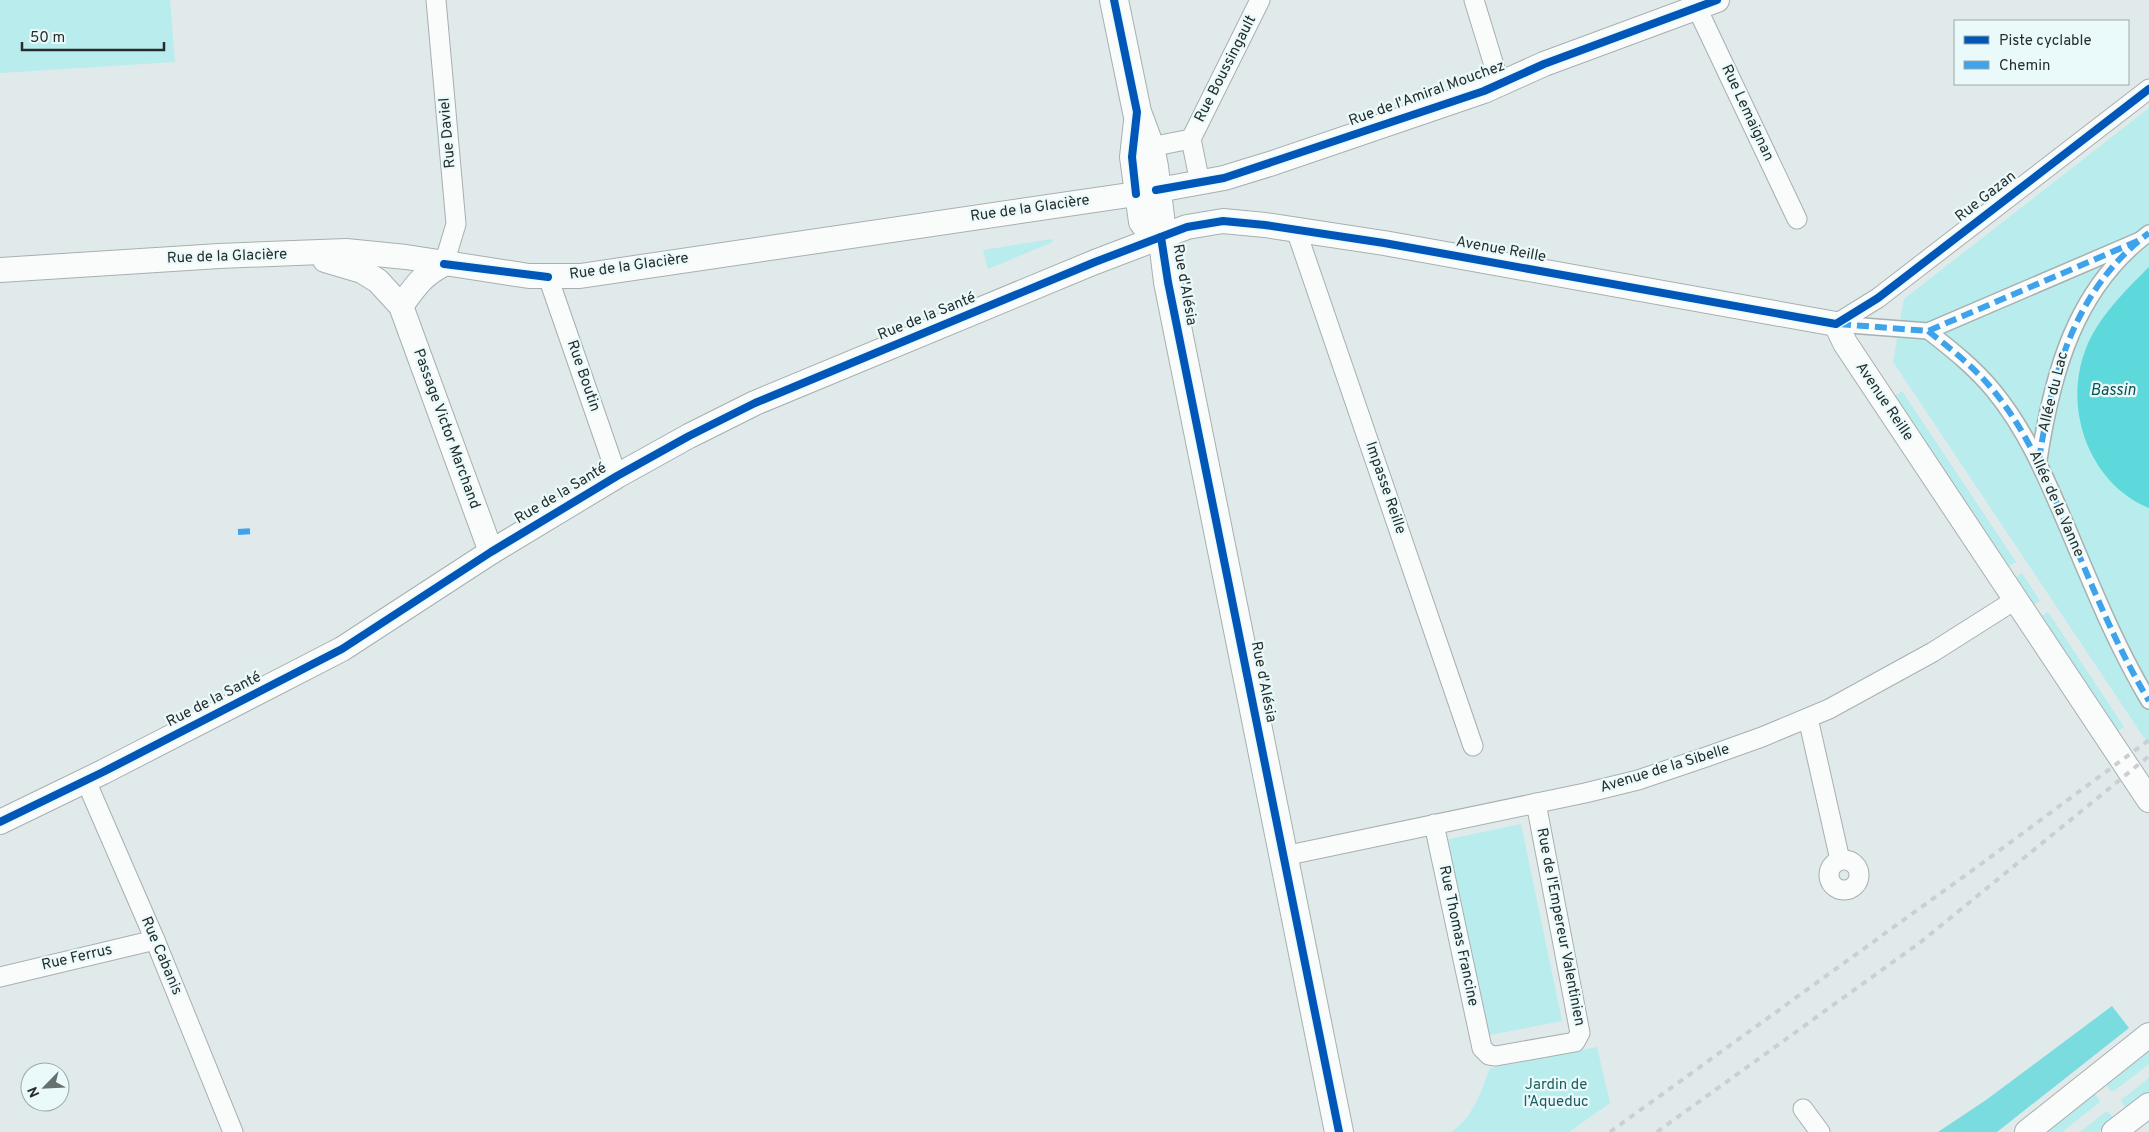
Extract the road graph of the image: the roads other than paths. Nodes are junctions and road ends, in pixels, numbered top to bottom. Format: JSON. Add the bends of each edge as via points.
{"nodes":[{"id":1,"x":436,"y":0,"type":"edge"},
{"id":2,"x":1114,"y":0,"type":"edge"},
{"id":3,"x":1260,"y":0,"type":"edge"},
{"id":4,"x":1474,"y":0,"type":"edge"},
{"id":5,"x":1707,"y":4,"type":"edge"},
{"id":6,"x":1500,"y":84,"type":"junction"},
{"id":7,"x":2149,"y":89,"type":"edge"},
{"id":8,"x":1137,"y":112,"type":"junction"},
{"id":9,"x":1191,"y":138,"type":"junction"},
{"id":10,"x":1150,"y":147,"type":"junction"},
{"id":11,"x":1200,"y":183,"type":"junction"},
{"id":12,"x":1146,"y":192,"type":"junction"},
{"id":13,"x":1797,"y":219,"type":"dead end"},
{"id":14,"x":1296,"y":230,"type":"junction"},
{"id":15,"x":1161,"y":237,"type":"junction"},
{"id":16,"x":2144,"y":237,"type":"edge"},
{"id":17,"x":306,"y":254,"type":"junction"},
{"id":18,"x":444,"y":264,"type":"junction"},
{"id":19,"x":0,"y":270,"type":"edge"},
{"id":20,"x":548,"y":277,"type":"junction"},
{"id":21,"x":401,"y":306,"type":"junction"},
{"id":22,"x":1836,"y":324,"type":"junction"},
{"id":23,"x":1928,"y":331,"type":"junction"},
{"id":24,"x":2039,"y":460,"type":"junction"},
{"id":25,"x":617,"y":476,"type":"junction"},
{"id":26,"x":490,"y":552,"type":"junction"},
{"id":27,"x":2015,"y":600,"type":"junction"},
{"id":28,"x":2149,"y":701,"type":"edge"},
{"id":29,"x":1808,"y":718,"type":"junction"},
{"id":30,"x":1473,"y":746,"type":"dead end"},
{"id":31,"x":86,"y":781,"type":"junction"},
{"id":32,"x":2149,"y":800,"type":"edge"},
{"id":33,"x":1536,"y":803,"type":"junction"},
{"id":34,"x":0,"y":822,"type":"edge"},
{"id":35,"x":1434,"y":824,"type":"junction"},
{"id":36,"x":1284,"y":856,"type":"junction"},
{"id":37,"x":1840,"y":860,"type":"dead end"},
{"id":38,"x":155,"y":940,"type":"junction"},
{"id":39,"x":0,"y":977,"type":"edge"},
{"id":40,"x":2149,"y":1035,"type":"edge"},
{"id":41,"x":1482,"y":1048,"type":"joint"},
{"id":42,"x":2149,"y":1105,"type":"edge"},
{"id":43,"x":1802,"y":1109,"type":"dead end"},
{"id":44,"x":233,"y":1132,"type":"edge"},
{"id":45,"x":1339,"y":1132,"type":"edge"},
{"id":46,"x":1820,"y":1132,"type":"edge"},
{"id":47,"x":2027,"y":1132,"type":"edge"},
{"id":48,"x":2114,"y":1132,"type":"edge"}],
"edges":[{"from":1,"to":18,"type":"street","name":"Rue Daviel","via":[[456,224]]},
{"from":2,"to":8,"type":"main road","name":"Rue d'Alésia"},
{"from":3,"to":9,"type":"street","name":"Rue Boussingault"},
{"from":4,"to":6,"type":"street"},
{"from":5,"to":6,"type":"street","name":"Rue de l'Amiral Mouchez","via":[[1544,64]]},
{"from":5,"to":13,"type":"street","name":"Rue Lemaignan"},
{"from":6,"to":11,"type":"street","name":"Rue de l'Amiral Mouchez","via":[[1263,166]]},
{"from":7,"to":22,"type":"street","name":"Rue Gazan","via":[[1878,298]]},
{"from":8,"to":10,"type":"main road","name":"Rue d'Alésia"},
{"from":8,"to":12,"type":"street","via":[[1132,157]]},
{"from":9,"to":10,"type":"street","name":"Rue Boussingault"},
{"from":9,"to":11,"type":"street","name":"Rue Boussingault"},
{"from":10,"to":12,"type":"main road","name":"Rue d'Alésia"},
{"from":11,"to":12,"type":"street","name":"Rue de l'Amiral Mouchez"},
{"from":12,"to":15,"type":"main road","name":"Rue d'Alésia"},
{"from":12,"to":20,"type":"street","name":"Rue de la Glacière","via":[[580,276]]},
{"from":14,"to":15,"type":"street","name":"Avenue Reille","via":[[1223,221],[1187,227]]},
{"from":14,"to":22,"type":"street","name":"Avenue Reille"},
{"from":14,"to":30,"type":"street","name":"Impasse Reille"},
{"from":15,"to":25,"type":"street","name":"Rue de la Santé","via":[[755,403]]},
{"from":15,"to":36,"type":"main road","name":"Rue d'Alésia"},
{"from":16,"to":23,"type":"street"},
{"from":16,"to":24,"type":"street","name":"Allée du Lac","via":[[2120,260],[2094,293],[2065,346],[2051,395]]},
{"from":17,"to":18,"type":"street","name":"Rue de la Glacière","via":[[346,251]]},
{"from":17,"to":19,"type":"street","name":"Rue de la Glacière","via":[[219,256]]},
{"from":17,"to":21,"type":"street","name":"Passage Victor Marchand","via":[[362,271],[378,281]]},
{"from":18,"to":20,"type":"street","name":"Rue de la Glacière"},
{"from":18,"to":21,"type":"street","via":[[422,278]]},
{"from":20,"to":25,"type":"street","name":"Rue Boutin"},
{"from":21,"to":26,"type":"street","name":"Passage Victor Marchand"},
{"from":22,"to":23,"type":"street"},
{"from":22,"to":27,"type":"street","name":"Avenue Reille","via":[[1845,343]]},
{"from":23,"to":24,"type":"street","name":"Allée de la Vanne","via":[[1993,390]]},
{"from":24,"to":28,"type":"street","name":"Allée de la Vanne","via":[[2104,616]]},
{"from":25,"to":26,"type":"street","name":"Rue de la Santé"},
{"from":26,"to":31,"type":"street","name":"Rue de la Santé","via":[[342,649]]},
{"from":27,"to":29,"type":"street","name":"Avenue de la Sibelle","via":[[1933,652]]},
{"from":27,"to":32,"type":"street","name":"Avenue Reille"},
{"from":29,"to":33,"type":"street","name":"Avenue de la Sibelle","via":[[1638,780]]},
{"from":29,"to":37,"type":"street"},
{"from":31,"to":34,"type":"street","name":"Rue de la Santé"},
{"from":31,"to":38,"type":"street","name":"Rue Cabanis"},
{"from":33,"to":35,"type":"street","name":"Avenue de la Sibelle"},
{"from":33,"to":41,"type":"street","name":"Rue de l'Empereur Valentinien","via":[[1580,1036],[1575,1042],[1496,1056]]},
{"from":35,"to":36,"type":"street","name":"Avenue de la Sibelle"},
{"from":35,"to":41,"type":"street","name":"Rue Thomas Francine"},
{"from":36,"to":45,"type":"main road","name":"Rue d'Alésia"},
{"from":38,"to":39,"type":"street","name":"Rue Ferrus"},
{"from":38,"to":44,"type":"street","name":"Rue Cabanis"},
{"from":40,"to":47,"type":"street"},
{"from":42,"to":48,"type":"street"},
{"from":43,"to":46,"type":"street"}]}
